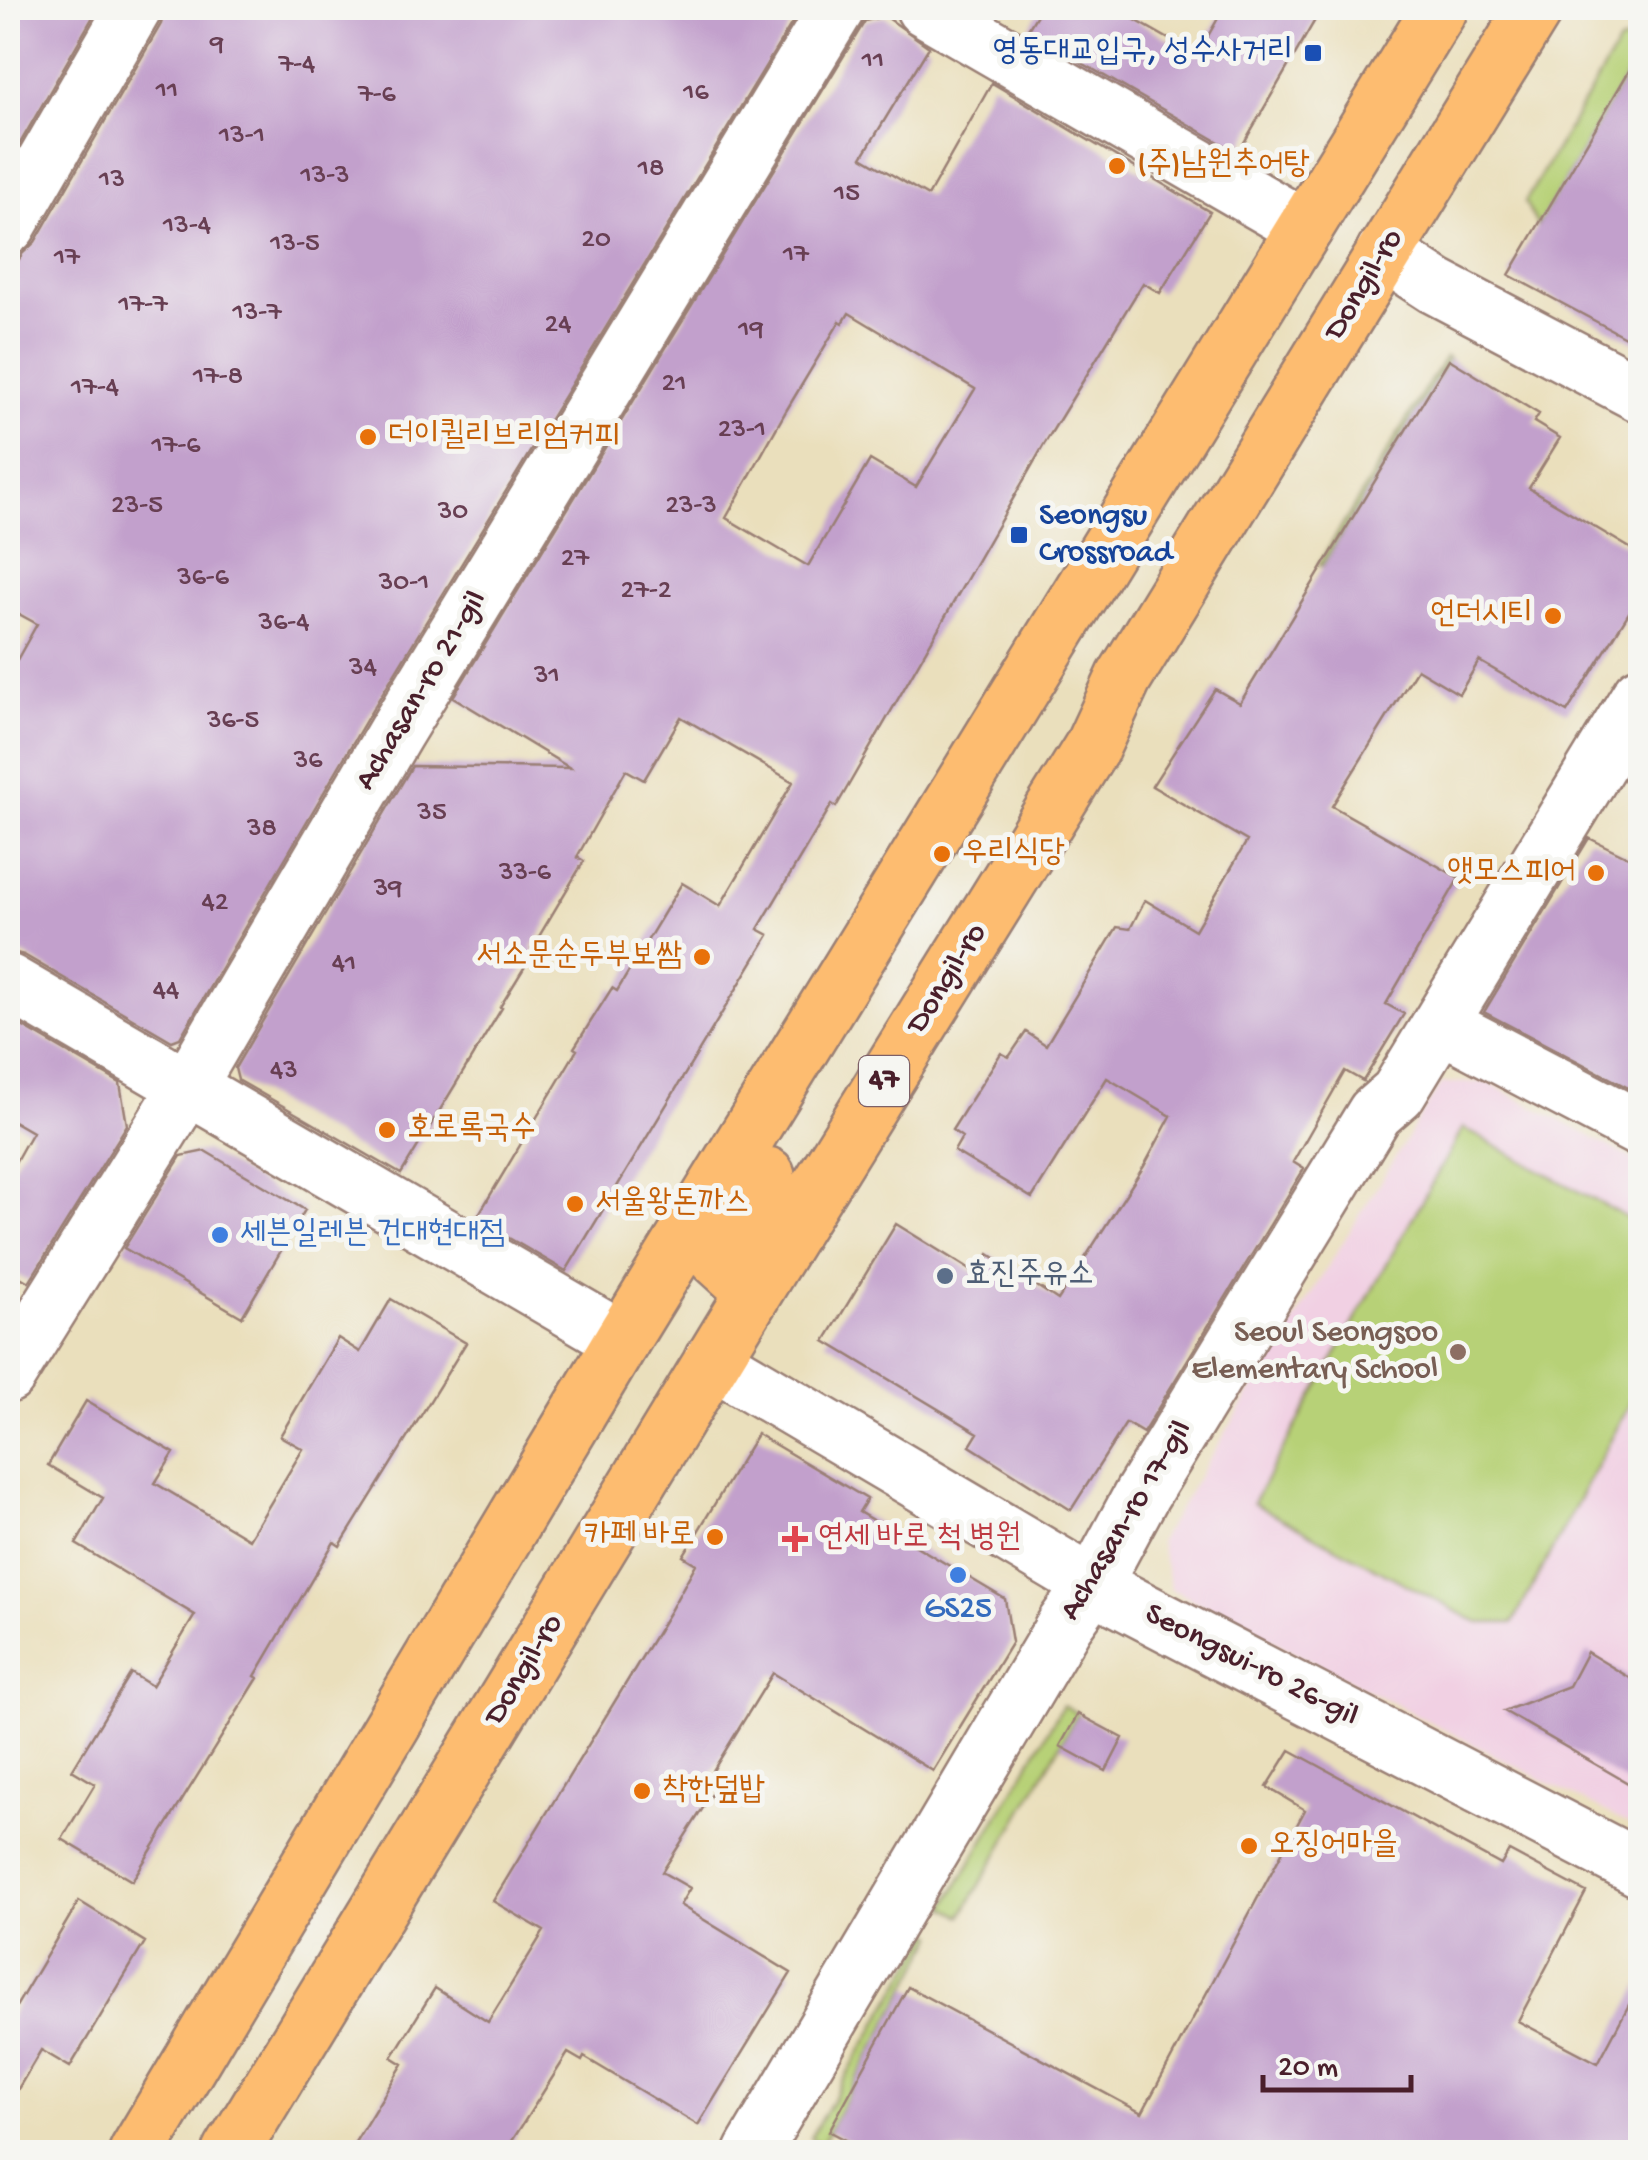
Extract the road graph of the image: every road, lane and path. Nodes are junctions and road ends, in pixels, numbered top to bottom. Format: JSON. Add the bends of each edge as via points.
{"nodes":[{"id":1,"x":134,"y":8,"type":"edge"},
{"id":2,"x":837,"y":8,"type":"edge"},
{"id":3,"x":924,"y":8,"type":"edge"},
{"id":4,"x":1440,"y":8,"type":"edge"},
{"id":5,"x":1534,"y":8,"type":"edge"},
{"id":6,"x":1381,"y":105,"type":"junction"},
{"id":7,"x":8,"y":226,"type":"edge"},
{"id":8,"x":1306,"y":228,"type":"junction"},
{"id":9,"x":1394,"y":236,"type":"junction"},
{"id":10,"x":1640,"y":394,"type":"edge"},
{"id":11,"x":1640,"y":695,"type":"edge"},
{"id":12,"x":8,"y":982,"type":"edge"},
{"id":13,"x":1440,"y":1024,"type":"junction"},
{"id":14,"x":188,"y":1086,"type":"junction"},
{"id":15,"x":774,"y":1090,"type":"junction"},
{"id":16,"x":1640,"y":1130,"type":"edge"},
{"id":17,"x":770,"y":1266,"type":"junction"},
{"id":18,"x":622,"y":1340,"type":"junction"},
{"id":19,"x":712,"y":1360,"type":"junction"},
{"id":20,"x":8,"y":1375,"type":"edge"},
{"id":21,"x":1092,"y":1585,"type":"junction"},
{"id":22,"x":1640,"y":1869,"type":"edge"},
{"id":23,"x":760,"y":2150,"type":"edge"},
{"id":24,"x":137,"y":2152,"type":"edge"},
{"id":25,"x":231,"y":2152,"type":"edge"}],
"edges":[{"from":1,"to":7,"type":"street"},
{"from":2,"to":14,"type":"street","name":"Achasan-ro 21-gil"},
{"from":3,"to":8,"type":"street"},
{"from":4,"to":6,"type":"main road"},
{"from":5,"to":9,"type":"main road","name":"Dongil-ro","number":"47"},
{"from":6,"to":8,"type":"main road"},
{"from":6,"to":9,"type":"main road","via":[[1414,96],[1434,112],[1392,183]]},
{"from":8,"to":15,"type":"main road"},
{"from":9,"to":10,"type":"street","via":[[1435,286]]},
{"from":9,"to":17,"type":"main road","name":"Dongil-ro","number":"47","via":[[1124,678],[1092,747]]},
{"from":11,"to":13,"type":"street","name":"Achasan-ro 17-gil"},
{"from":12,"to":14,"type":"street"},
{"from":13,"to":16,"type":"street"},
{"from":13,"to":21,"type":"street","name":"Achasan-ro 17-gil","via":[[1398,1093],[1375,1113]]},
{"from":14,"to":18,"type":"street"},
{"from":14,"to":20,"type":"street","name":"Achasan-ro 21-gil"},
{"from":15,"to":17,"type":"main road","via":[[778,1157],[717,1258],[738,1277]]},
{"from":15,"to":18,"type":"main road"},
{"from":17,"to":19,"type":"main road","name":"Dongil-ro","number":"47"},
{"from":18,"to":24,"type":"main road"},
{"from":19,"to":21,"type":"street","name":"Seongsui-ro 26-gil"},
{"from":19,"to":25,"type":"main road","name":"Dongil-ro","number":"47"},
{"from":21,"to":22,"type":"street","name":"Seongsui-ro 26-gil"},
{"from":21,"to":23,"type":"street","name":"Achasan-ro 17-gil"}]}
